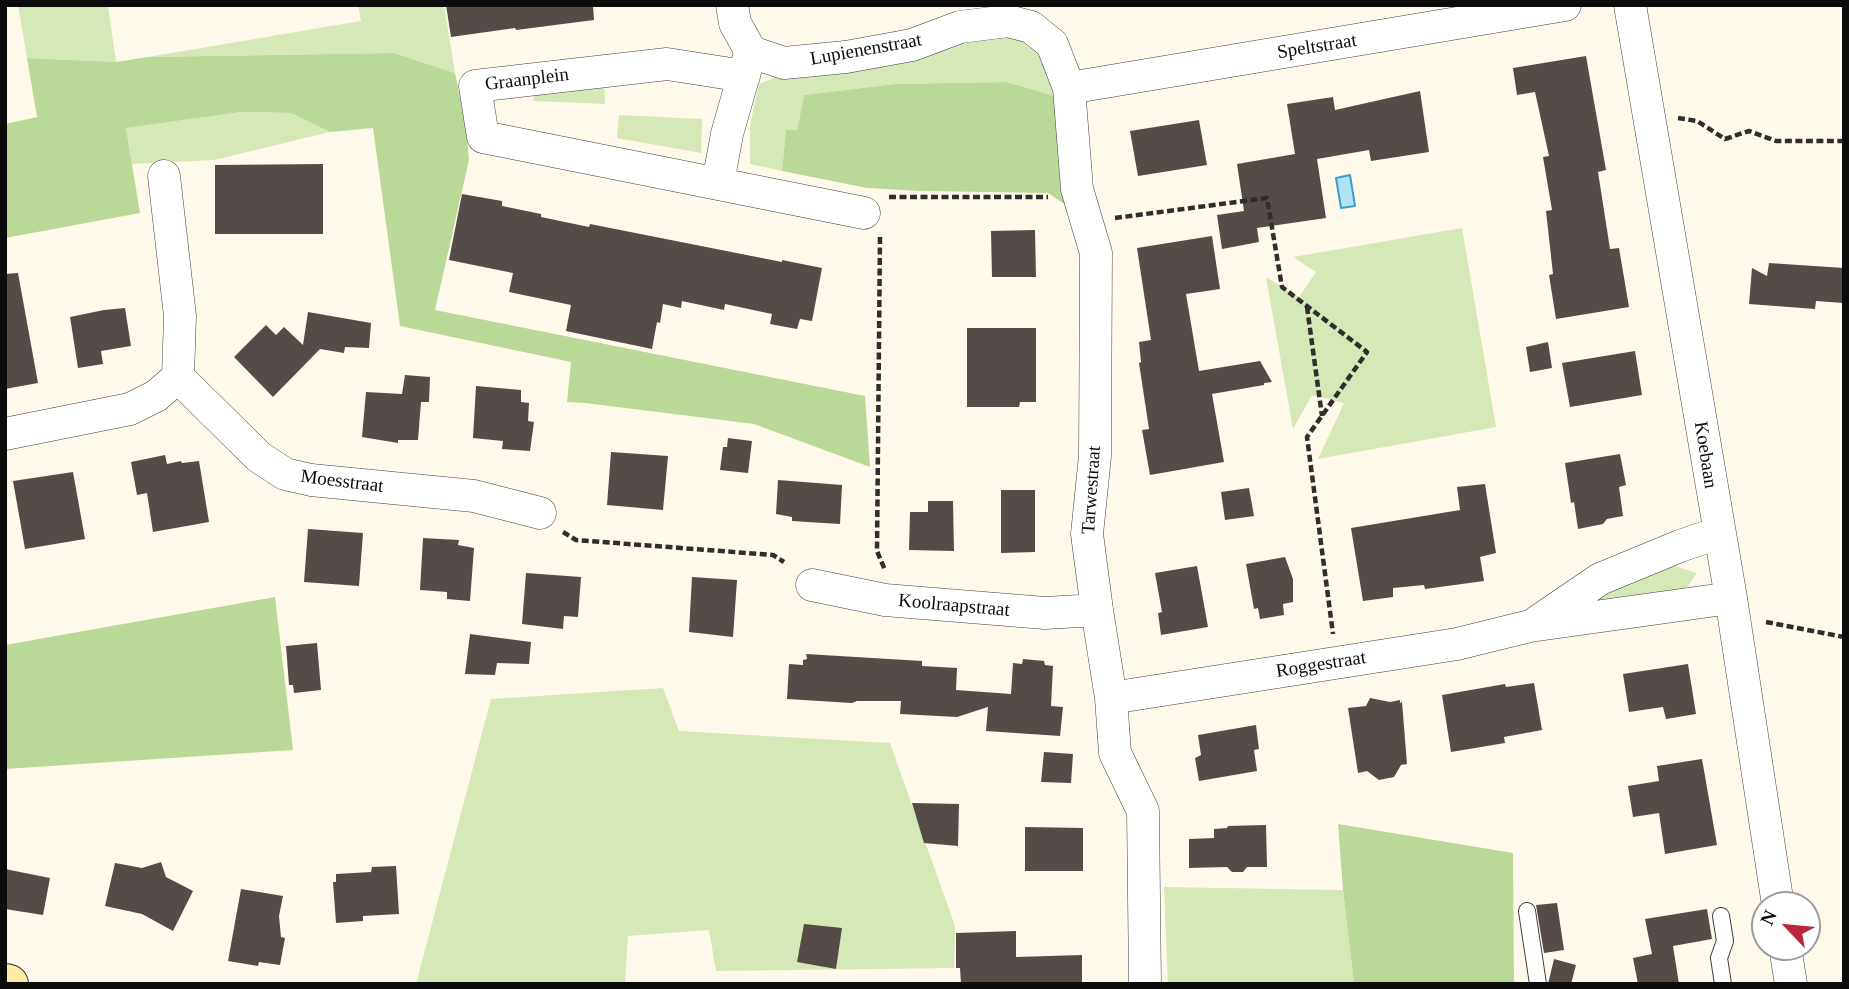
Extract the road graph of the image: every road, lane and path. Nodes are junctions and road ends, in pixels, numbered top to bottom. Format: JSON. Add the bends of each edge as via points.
{"nodes":[{"id":1,"x":732,"y":5,"type":"edge"},
{"id":2,"x":1566,"y":5,"type":"edge"},
{"id":3,"x":1630,"y":5,"type":"edge"},
{"id":4,"x":1034,"y":16,"type":"edge"},
{"id":5,"x":747,"y":64,"type":"junction"},
{"id":6,"x":1069,"y":88,"type":"junction"},
{"id":7,"x":1673,"y":117,"type":"dead end"},
{"id":8,"x":1844,"y":141,"type":"edge"},
{"id":9,"x":164,"y":176,"type":"dead end"},
{"id":10,"x":718,"y":183,"type":"junction"},
{"id":11,"x":1054,"y":205,"type":"dead end"},
{"id":12,"x":874,"y":212,"type":"junction"},
{"id":13,"x":1109,"y":219,"type":"dead end"},
{"id":14,"x":1307,"y":306,"type":"junction"},
{"id":15,"x":178,"y":377,"type":"junction"},
{"id":16,"x":1322,"y":417,"type":"junction"},
{"id":17,"x":5,"y":434,"type":"edge"},
{"id":18,"x":550,"y":521,"type":"joint"},
{"id":19,"x":1718,"y":533,"type":"junction"},
{"id":20,"x":784,"y":562,"type":"dead end"},
{"id":21,"x":890,"y":579,"type":"dead end"},
{"id":22,"x":812,"y":585,"type":"dead end"},
{"id":23,"x":1731,"y":598,"type":"junction"},
{"id":24,"x":1097,"y":610,"type":"junction"},
{"id":25,"x":1754,"y":620,"type":"dead end"},
{"id":26,"x":1530,"y":626,"type":"junction"},
{"id":27,"x":1844,"y":637,"type":"edge"},
{"id":28,"x":1334,"y":638,"type":"dead end"},
{"id":29,"x":1111,"y":698,"type":"junction"},
{"id":30,"x":1776,"y":891,"type":"edge"},
{"id":31,"x":1527,"y":911,"type":"dead end"},
{"id":32,"x":1721,"y":916,"type":"dead end"},
{"id":33,"x":1787,"y":961,"type":"edge"},
{"id":34,"x":1145,"y":984,"type":"edge"},
{"id":35,"x":1538,"y":984,"type":"edge"},
{"id":36,"x":1723,"y":984,"type":"edge"},
{"id":37,"x":1791,"y":984,"type":"edge"}],
"edges":[{"from":1,"to":5,"type":"street"},
{"from":2,"to":6,"type":"street","name":"Speltstraat"},
{"from":3,"to":19,"type":"street","name":"Koebaan"},
{"from":4,"to":5,"type":"street","name":"Lupienenstraat","via":[[960,27],[912,45],[846,57]]},
{"from":4,"to":6,"type":"street","name":"Tarwestraat","via":[[1052,44]]},
{"from":5,"to":10,"type":"street"},
{"from":5,"to":10,"type":"street","name":"Graanplein","via":[[667,64],[475,86],[483,137]]},
{"from":6,"to":24,"type":"street","name":"Tarwestraat","via":[[1077,189],[1096,253],[1095,456],[1087,534]]},
{"from":7,"to":8,"type":"path","via":[[1697,121],[1725,139],[1749,131],[1776,141]]},
{"from":9,"to":15,"type":"street","via":[[180,316]]},
{"from":10,"to":12,"type":"street","name":"Graanplein"},
{"from":11,"to":12,"type":"path","via":[[1048,196]]},
{"from":12,"to":21,"type":"path","via":[[877,551]]},
{"from":13,"to":14,"type":"path","via":[[1267,198],[1282,287]]},
{"from":14,"to":16,"type":"path"},
{"from":14,"to":16,"type":"path","via":[[1367,352]]},
{"from":15,"to":17,"type":"street","via":[[130,410]]},
{"from":15,"to":18,"type":"street","name":"Moesstraat","via":[[259,457],[285,474],[311,481],[474,496]]},
{"from":16,"to":28,"type":"path","via":[[1307,437]]},
{"from":18,"to":20,"type":"path","via":[[576,540],[773,555]]},
{"from":19,"to":23,"type":"street","name":"Koebaan"},
{"from":19,"to":26,"type":"street","name":"Roggestraat","via":[[1600,579]]},
{"from":22,"to":24,"type":"street","name":"Koolraapstraat","via":[[886,600],[1045,613]]},
{"from":23,"to":26,"type":"street","name":"Roggestraat"},
{"from":23,"to":30,"type":"street","name":"Koebaan"},
{"from":24,"to":29,"type":"street","name":"Tarwestraat"},
{"from":25,"to":27,"type":"path"},
{"from":26,"to":29,"type":"street","name":"Roggestraat","via":[[1457,644]]},
{"from":29,"to":34,"type":"street","name":"Tarwestraat","via":[[1115,753],[1143,811]]},
{"from":31,"to":35,"type":"lane"},
{"from":32,"to":36,"type":"lane"},
{"from":33,"to":37,"type":"street"}]}
